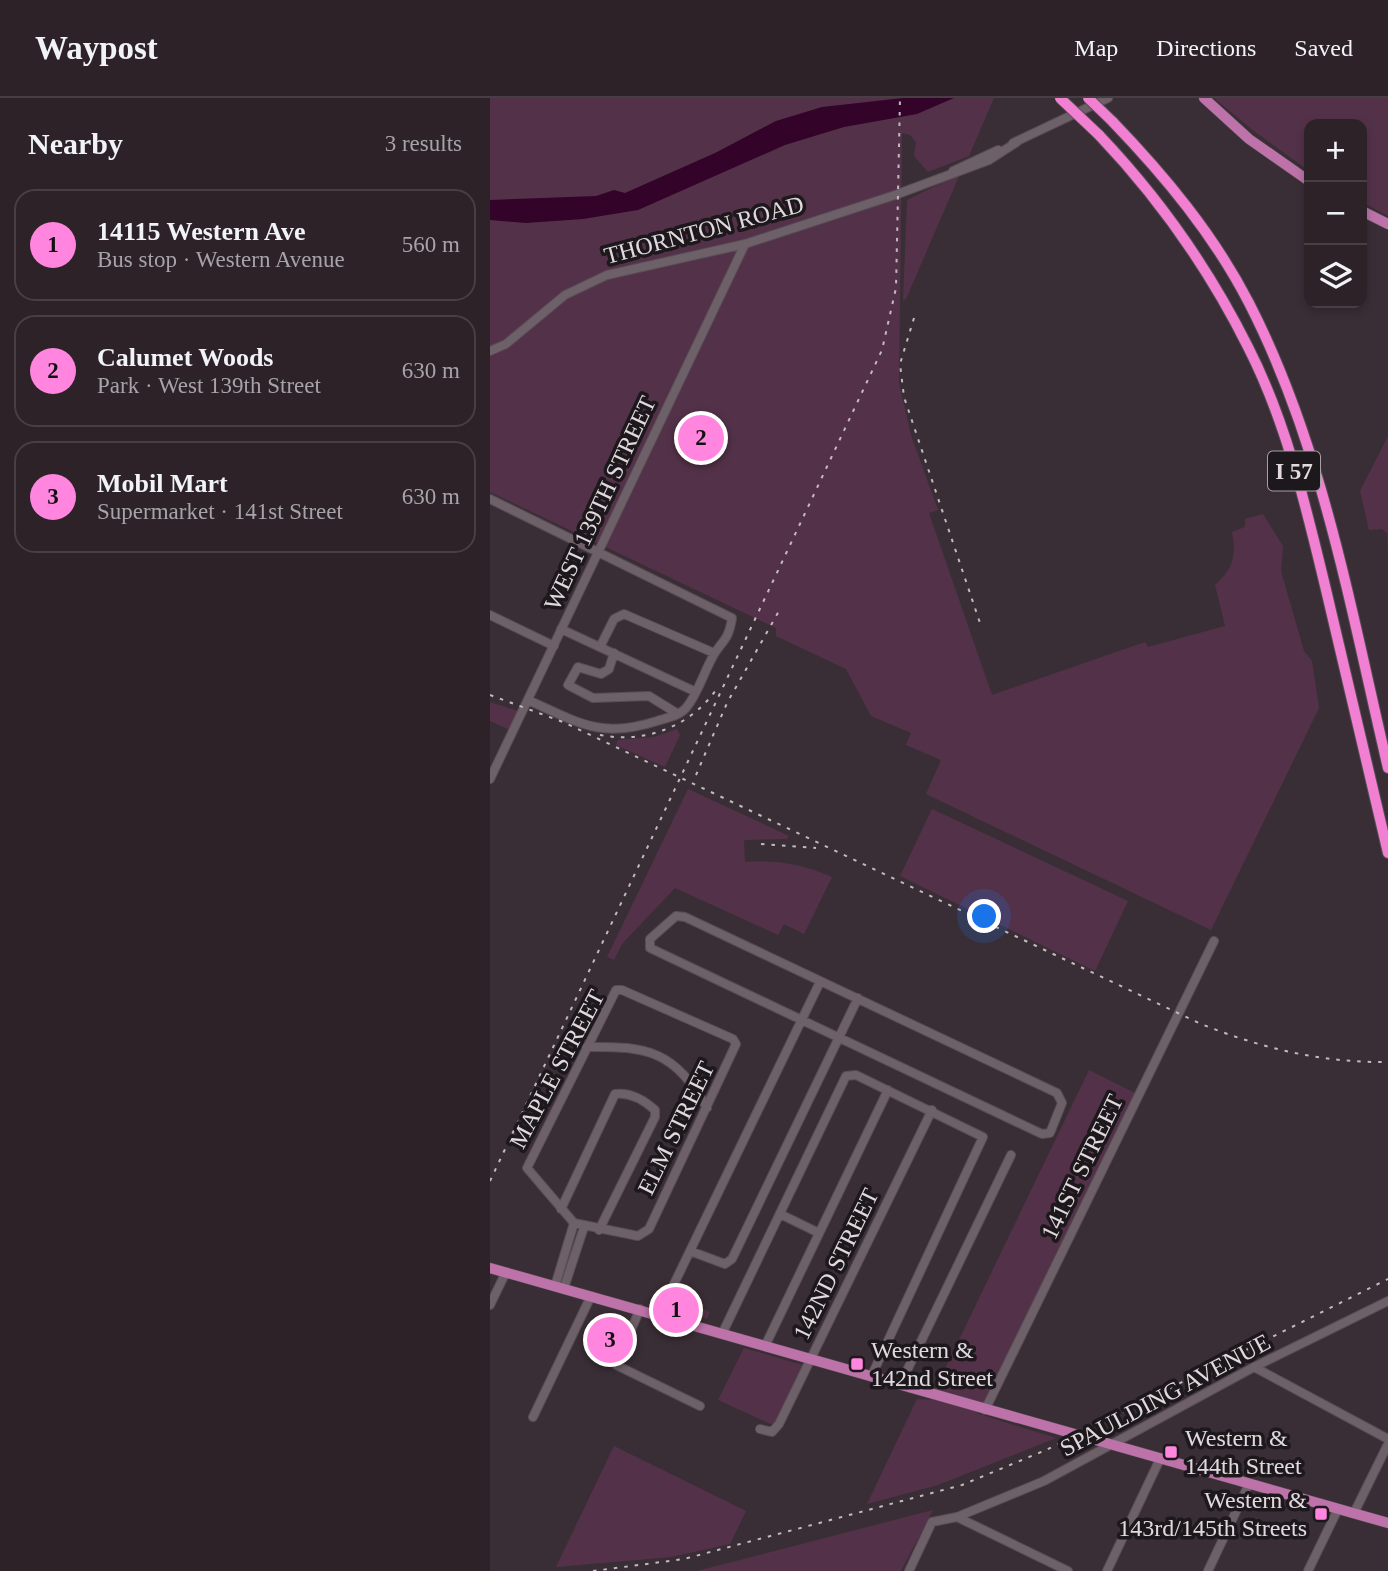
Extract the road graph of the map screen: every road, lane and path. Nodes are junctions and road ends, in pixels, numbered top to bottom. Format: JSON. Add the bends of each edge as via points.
{"nodes":[{"id":1,"x":1060,"y":98,"type":"edge"},
{"id":2,"x":1088,"y":98,"type":"edge"},
{"id":3,"x":1108,"y":98,"type":"edge"},
{"id":4,"x":1207,"y":100,"type":"edge"},
{"id":5,"x":1304,"y":178,"type":"edge"},
{"id":6,"x":1367,"y":214,"type":"edge"},
{"id":7,"x":1388,"y":224,"type":"edge"},
{"id":8,"x":744,"y":244,"type":"junction"},
{"id":9,"x":490,"y":351,"type":"edge"},
{"id":10,"x":490,"y":499,"type":"edge"},
{"id":11,"x":599,"y":551,"type":"junction"},
{"id":12,"x":490,"y":615,"type":"edge"},
{"id":13,"x":561,"y":629,"type":"junction"},
{"id":14,"x":554,"y":646,"type":"junction"},
{"id":15,"x":600,"y":647,"type":"junction"},
{"id":16,"x":614,"y":653,"type":"junction"},
{"id":17,"x":714,"y":653,"type":"junction"},
{"id":18,"x":696,"y":692,"type":"junction"},
{"id":19,"x":528,"y":700,"type":"junction"},
{"id":20,"x":678,"y":714,"type":"junction"},
{"id":21,"x":1388,"y":768,"type":"edge"},
{"id":22,"x":490,"y":779,"type":"edge"},
{"id":23,"x":1388,"y":853,"type":"edge"},
{"id":24,"x":1214,"y":941,"type":"dead end"},
{"id":25,"x":820,"y":982,"type":"junction"},
{"id":26,"x":858,"y":998,"type":"junction"},
{"id":27,"x":802,"y":1019,"type":"junction"},
{"id":28,"x":838,"y":1037,"type":"junction"},
{"id":29,"x":736,"y":1044,"type":"joint"},
{"id":30,"x":586,"y":1047,"type":"junction"},
{"id":31,"x":888,"y":1090,"type":"junction"},
{"id":32,"x":707,"y":1108,"type":"junction"},
{"id":33,"x":932,"y":1111,"type":"junction"},
{"id":34,"x":1011,"y":1155,"type":"dead end"},
{"id":35,"x":561,"y":1209,"type":"junction"},
{"id":36,"x":780,"y":1214,"type":"junction"},
{"id":37,"x":574,"y":1223,"type":"junction"},
{"id":38,"x":584,"y":1227,"type":"junction"},
{"id":39,"x":599,"y":1230,"type":"junction"},
{"id":40,"x":819,"y":1233,"type":"junction"},
{"id":41,"x":690,"y":1251,"type":"junction"},
{"id":42,"x":490,"y":1268,"type":"edge"},
{"id":43,"x":506,"y":1272,"type":"junction"},
{"id":44,"x":560,"y":1287,"type":"junction"},
{"id":45,"x":591,"y":1296,"type":"junction"},
{"id":46,"x":1388,"y":1301,"type":"edge"},
{"id":47,"x":490,"y":1305,"type":"edge"},
{"id":48,"x":640,"y":1309,"type":"junction"},
{"id":49,"x":659,"y":1315,"type":"junction"},
{"id":50,"x":722,"y":1334,"type":"junction"},
{"id":51,"x":765,"y":1346,"type":"junction"},
{"id":52,"x":811,"y":1360,"type":"junction"},
{"id":53,"x":1254,"y":1367,"type":"junction"},
{"id":54,"x":871,"y":1377,"type":"junction"},
{"id":55,"x":900,"y":1385,"type":"junction"},
{"id":56,"x":700,"y":1406,"type":"dead end"},
{"id":57,"x":985,"y":1410,"type":"junction"},
{"id":58,"x":533,"y":1417,"type":"dead end"},
{"id":59,"x":760,"y":1429,"type":"dead end"},
{"id":60,"x":1388,"y":1439,"type":"edge"},
{"id":61,"x":1388,"y":1444,"type":"edge"},
{"id":62,"x":1114,"y":1445,"type":"junction"},
{"id":63,"x":1160,"y":1459,"type":"junction"},
{"id":64,"x":1249,"y":1483,"type":"junction"},
{"id":65,"x":1338,"y":1509,"type":"junction"},
{"id":66,"x":1354,"y":1513,"type":"junction"},
{"id":67,"x":957,"y":1517,"type":"junction"},
{"id":68,"x":1388,"y":1523,"type":"edge"},
{"id":69,"x":909,"y":1571,"type":"edge"},
{"id":70,"x":1068,"y":1571,"type":"edge"},
{"id":71,"x":1107,"y":1571,"type":"edge"},
{"id":72,"x":1208,"y":1571,"type":"edge"},
{"id":73,"x":1308,"y":1571,"type":"edge"}],
"edges":[{"from":1,"to":23,"type":"highway","number":"I 57","bridge":true,"via":[[1143,183],[1182,234],[1224,303],[1265,385],[1318,559]]},
{"from":2,"to":21,"type":"highway","number":"I 57","bridge":true,"via":[[1168,182],[1224,260],[1291,396],[1340,564]]},
{"from":3,"to":8,"type":"street","name":"THORNTON ROAD","via":[[944,176]]},
{"from":4,"to":5,"type":"main road","via":[[1249,139]]},
{"from":6,"to":7,"type":"main road"},
{"from":8,"to":9,"type":"street","name":"THORNTON ROAD","via":[[581,285],[506,344]]},
{"from":8,"to":11,"type":"street","name":"WEST 139TH STREET"},
{"from":10,"to":11,"type":"street"},
{"from":11,"to":13,"type":"street","name":"WEST 139TH STREET"},
{"from":11,"to":17,"type":"street","via":[[732,618],[729,637]]},
{"from":12,"to":14,"type":"street"},
{"from":13,"to":14,"type":"street","name":"WEST 139TH STREET"},
{"from":13,"to":15,"type":"street"},
{"from":14,"to":19,"type":"street","name":"WEST 139TH STREET"},
{"from":15,"to":16,"type":"street"},
{"from":15,"to":17,"type":"street","via":[[614,619],[624,614]]},
{"from":16,"to":18,"type":"street"},
{"from":16,"to":20,"type":"street","via":[[609,669],[601,674],[578,667],[568,685],[593,698],[649,696]]},
{"from":17,"to":18,"type":"street"},
{"from":18,"to":20,"type":"street"},
{"from":19,"to":20,"type":"street","via":[[614,730]]},
{"from":19,"to":22,"type":"street","name":"WEST 139TH STREET"},
{"from":24,"to":57,"type":"street","name":"141ST STREET"},
{"from":25,"to":26,"type":"street"},
{"from":25,"to":27,"type":"street"},
{"from":25,"to":27,"type":"street","via":[[685,917],[676,916],[650,939],[650,948]]},
{"from":26,"to":28,"type":"street"},
{"from":26,"to":28,"type":"street","via":[[1057,1093],[1062,1103],[1049,1133],[1042,1134]]},
{"from":27,"to":28,"type":"street"},
{"from":27,"to":41,"type":"street"},
{"from":28,"to":41,"type":"street","via":[[732,1259],[725,1265]]},
{"from":29,"to":30,"type":"street","name":"MAPLE STREET","via":[[616,990]]},
{"from":29,"to":32,"type":"street","name":"ELM STREET"},
{"from":30,"to":32,"type":"street","via":[[634,1046],[678,1066]]},
{"from":30,"to":35,"type":"street","name":"MAPLE STREET","via":[[527,1168]]},
{"from":31,"to":33,"type":"street"},
{"from":31,"to":36,"type":"street","via":[[856,1075],[846,1076]]},
{"from":31,"to":40,"type":"street"},
{"from":32,"to":39,"type":"street","name":"ELM STREET","via":[[649,1229],[638,1236]]},
{"from":33,"to":52,"type":"street","name":"142ND STREET"},
{"from":33,"to":54,"type":"street","via":[[981,1134],[983,1141]]},
{"from":34,"to":55,"type":"street"},
{"from":35,"to":37,"type":"street"},
{"from":35,"to":39,"type":"street","via":[[615,1094],[646,1102],[655,1110],[655,1117]]},
{"from":36,"to":40,"type":"street"},
{"from":36,"to":50,"type":"street"},
{"from":37,"to":38,"type":"street"},
{"from":37,"to":44,"type":"street"},
{"from":38,"to":39,"type":"street"},
{"from":38,"to":44,"type":"street"},
{"from":40,"to":51,"type":"street"},
{"from":41,"to":49,"type":"street"},
{"from":42,"to":43,"type":"main road"},
{"from":43,"to":44,"type":"main road"},
{"from":43,"to":47,"type":"street"},
{"from":44,"to":45,"type":"main road"},
{"from":45,"to":48,"type":"main road"},
{"from":45,"to":58,"type":"street"},
{"from":46,"to":53,"type":"street","name":"SPAULDING AVENUE"},
{"from":48,"to":49,"type":"main road"},
{"from":48,"to":56,"type":"street","via":[[616,1365]]},
{"from":49,"to":50,"type":"main road"},
{"from":50,"to":51,"type":"main road"},
{"from":51,"to":52,"type":"main road"},
{"from":52,"to":54,"type":"main road"},
{"from":52,"to":59,"type":"street","name":"142ND STREET","via":[[772,1432]]},
{"from":53,"to":60,"type":"street"},
{"from":53,"to":62,"type":"street","name":"SPAULDING AVENUE"},
{"from":54,"to":55,"type":"main road"},
{"from":55,"to":57,"type":"main road"},
{"from":57,"to":62,"type":"main road"},
{"from":61,"to":66,"type":"street"},
{"from":62,"to":63,"type":"main road"},
{"from":62,"to":67,"type":"street","name":"SPAULDING AVENUE","via":[[1044,1481]]},
{"from":63,"to":64,"type":"main road"},
{"from":63,"to":71,"type":"street"},
{"from":64,"to":65,"type":"main road"},
{"from":64,"to":72,"type":"street"},
{"from":65,"to":66,"type":"main road"},
{"from":65,"to":73,"type":"street"},
{"from":66,"to":68,"type":"main road"},
{"from":67,"to":69,"type":"street","name":"SPAULDING AVENUE","via":[[932,1522]]},
{"from":67,"to":70,"type":"street"}]}
